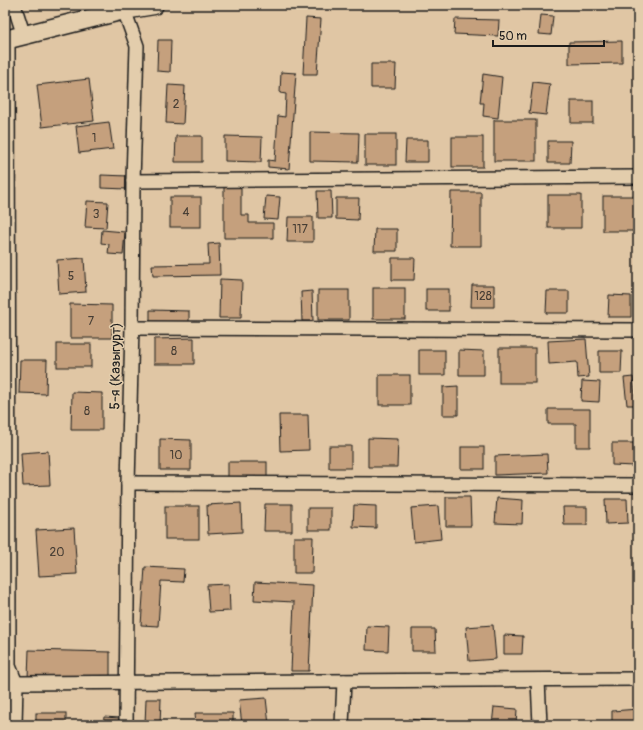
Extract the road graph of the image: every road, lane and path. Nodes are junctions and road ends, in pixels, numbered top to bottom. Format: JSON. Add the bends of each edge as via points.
{"nodes":[{"id":1,"x":14,"y":5,"type":"edge"},
{"id":2,"x":154,"y":5,"type":"edge"},
{"id":3,"x":124,"y":10,"type":"junction"},
{"id":4,"x":12,"y":39,"type":"edge"},
{"id":5,"x":638,"y":177,"type":"edge"},
{"id":6,"x":133,"y":181,"type":"junction"},
{"id":7,"x":132,"y":328,"type":"junction"},
{"id":8,"x":638,"y":330,"type":"edge"},
{"id":9,"x":128,"y":483,"type":"junction"},
{"id":10,"x":638,"y":485,"type":"edge"},
{"id":11,"x":7,"y":666,"type":"edge"},
{"id":12,"x":638,"y":679,"type":"edge"},
{"id":13,"x":538,"y":680,"type":"junction"},
{"id":14,"x":344,"y":681,"type":"junction"},
{"id":15,"x":127,"y":682,"type":"junction"},
{"id":16,"x":16,"y":683,"type":"junction"},
{"id":17,"x":15,"y":725,"type":"edge"},
{"id":18,"x":126,"y":725,"type":"edge"},
{"id":19,"x":342,"y":725,"type":"edge"},
{"id":20,"x":540,"y":725,"type":"edge"}],
"edges":[{"from":1,"to":4,"type":"street"},
{"from":2,"to":3,"type":"main road"},
{"from":3,"to":4,"type":"main road"},
{"from":3,"to":6,"type":"street","name":"5-я (Казыгурт)","via":[[137,46]]},
{"from":4,"to":11,"type":"street"},
{"from":5,"to":6,"type":"street"},
{"from":6,"to":7,"type":"street","name":"5-я (Казыгурт)"},
{"from":7,"to":8,"type":"street"},
{"from":7,"to":9,"type":"street","name":"5-я (Казыгурт)"},
{"from":9,"to":10,"type":"street"},
{"from":9,"to":15,"type":"street","name":"5-я (Казыгурт)"},
{"from":11,"to":16,"type":"street"},
{"from":12,"to":13,"type":"street"},
{"from":13,"to":14,"type":"street"},
{"from":13,"to":20,"type":"street"},
{"from":14,"to":15,"type":"street"},
{"from":14,"to":19,"type":"street"},
{"from":15,"to":16,"type":"street"},
{"from":15,"to":18,"type":"street","name":"5-я (Казыгурт)"},
{"from":16,"to":17,"type":"street"}]}
